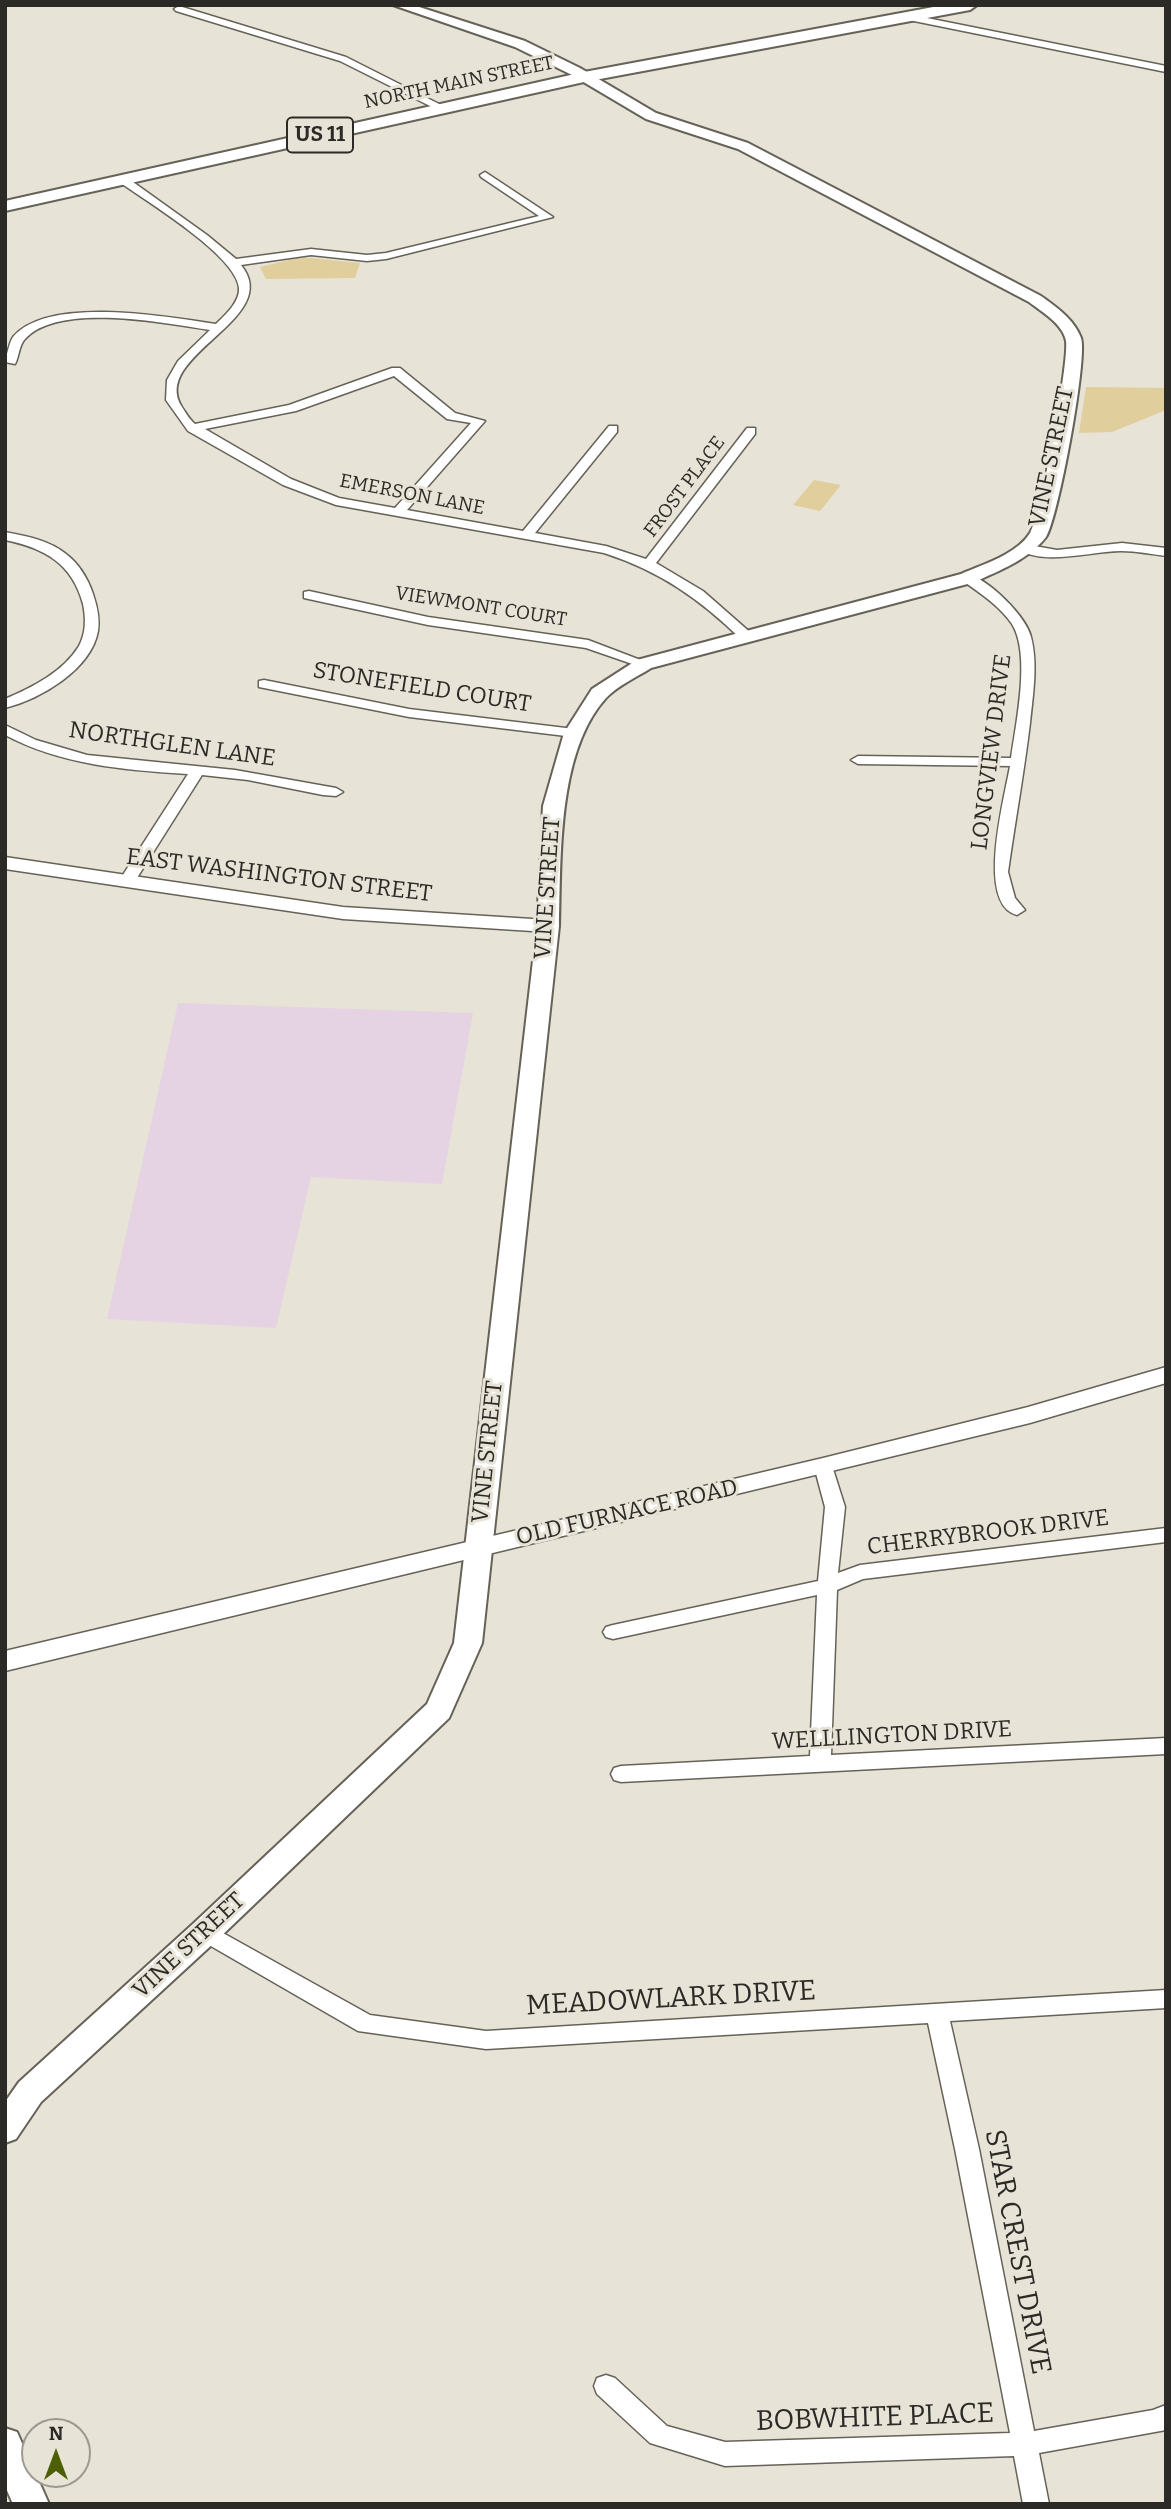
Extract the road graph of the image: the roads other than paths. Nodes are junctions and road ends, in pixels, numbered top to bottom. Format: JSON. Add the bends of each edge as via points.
{"nodes":[{"id":1,"x":399,"y":5,"type":"edge"},
{"id":2,"x":970,"y":5,"type":"edge"},
{"id":3,"x":180,"y":9,"type":"dead end"},
{"id":4,"x":913,"y":15,"type":"junction"},
{"id":5,"x":1166,"y":64,"type":"edge"},
{"id":6,"x":1166,"y":69,"type":"edge"},
{"id":7,"x":584,"y":77,"type":"junction"},
{"id":8,"x":442,"y":108,"type":"junction"},
{"id":9,"x":485,"y":175,"type":"dead end"},
{"id":10,"x":122,"y":179,"type":"junction"},
{"id":11,"x":5,"y":205,"type":"edge"},
{"id":12,"x":233,"y":263,"type":"junction"},
{"id":13,"x":218,"y":328,"type":"junction"},
{"id":14,"x":11,"y":362,"type":"dead end"},
{"id":15,"x":192,"y":428,"type":"junction"},
{"id":16,"x":613,"y":429,"type":"dead end"},
{"id":17,"x":751,"y":431,"type":"dead end"},
{"id":18,"x":397,"y":514,"type":"junction"},
{"id":19,"x":5,"y":536,"type":"edge"},
{"id":20,"x":526,"y":536,"type":"junction"},
{"id":21,"x":1023,"y":548,"type":"junction"},
{"id":22,"x":1166,"y":552,"type":"edge"},
{"id":23,"x":649,"y":564,"type":"junction"},
{"id":24,"x":968,"y":578,"type":"junction"},
{"id":25,"x":309,"y":595,"type":"dead end"},
{"id":26,"x":747,"y":637,"type":"junction"},
{"id":27,"x":644,"y":664,"type":"junction"},
{"id":28,"x":264,"y":684,"type":"dead end"},
{"id":29,"x":5,"y":704,"type":"edge"},
{"id":30,"x":5,"y":729,"type":"edge"},
{"id":31,"x":574,"y":733,"type":"junction"},
{"id":32,"x":858,"y":760,"type":"dead end"},
{"id":33,"x":1015,"y":762,"type":"junction"},
{"id":34,"x":197,"y":771,"type":"junction"},
{"id":35,"x":335,"y":793,"type":"dead end"},
{"id":36,"x":5,"y":863,"type":"edge"},
{"id":37,"x":127,"y":881,"type":"junction"},
{"id":38,"x":1017,"y":910,"type":"dead end"},
{"id":39,"x":548,"y":926,"type":"junction"},
{"id":40,"x":1166,"y":1375,"type":"edge"},
{"id":41,"x":822,"y":1466,"type":"junction"},
{"id":42,"x":1166,"y":1535,"type":"edge"},
{"id":43,"x":477,"y":1548,"type":"junction"},
{"id":44,"x":827,"y":1586,"type":"junction"},
{"id":45,"x":613,"y":1632,"type":"dead end"},
{"id":46,"x":5,"y":1661,"type":"edge"},
{"id":47,"x":1166,"y":1746,"type":"edge"},
{"id":48,"x":820,"y":1765,"type":"junction"},
{"id":49,"x":621,"y":1774,"type":"dead end"},
{"id":50,"x":205,"y":1932,"type":"junction"},
{"id":51,"x":1166,"y":1999,"type":"edge"},
{"id":52,"x":937,"y":2013,"type":"junction"},
{"id":53,"x":5,"y":2129,"type":"edge"},
{"id":54,"x":606,"y":2386,"type":"dead end"},
{"id":55,"x":1166,"y":2416,"type":"edge"},
{"id":56,"x":5,"y":2444,"type":"edge"},
{"id":57,"x":1024,"y":2444,"type":"junction"},
{"id":58,"x":31,"y":2504,"type":"edge"},
{"id":59,"x":1036,"y":2504,"type":"edge"}],
"edges":[{"from":1,"to":7,"type":"main road","name":"VINE STREET","via":[[503,37]]},
{"from":2,"to":4,"type":"main road","number":"US 11"},
{"from":3,"to":8,"type":"street","via":[[343,59]]},
{"from":4,"to":5,"type":"street"},
{"from":4,"to":6,"type":"street"},
{"from":4,"to":7,"type":"main road","name":"NORTH MAIN STREET","number":"US 11"},
{"from":7,"to":8,"type":"main road","name":"NORTH MAIN STREET","number":"US 11"},
{"from":7,"to":21,"type":"main road","name":"VINE STREET","via":[[651,116],[743,146],[1023,293],[1060,317],[1074,341],[1063,421],[1040,532]]},
{"from":8,"to":10,"type":"main road","name":"NORTH MAIN STREET","number":"US 11"},
{"from":9,"to":12,"type":"street","via":[[548,217],[386,256],[302,252]]},
{"from":10,"to":11,"type":"main road","name":"NORTH MAIN STREET","number":"US 11"},
{"from":10,"to":12,"type":"street"},
{"from":12,"to":13,"type":"street","name":"EMERSON LANE","via":[[243,278],[244,292],[235,311]]},
{"from":13,"to":14,"type":"street","via":[[121,314],[69,317],[26,333],[13,347]]},
{"from":13,"to":15,"type":"street","name":"EMERSON LANE","via":[[183,364],[168,390],[175,412]]},
{"from":15,"to":18,"type":"street","name":"EMERSON LANE","via":[[313,494]]},
{"from":15,"to":18,"type":"street","via":[[292,408],[397,371],[451,416],[479,421]]},
{"from":16,"to":20,"type":"street"},
{"from":17,"to":23,"type":"street","name":"FROST PLACE"},
{"from":18,"to":20,"type":"street","name":"EMERSON LANE"},
{"from":19,"to":29,"type":"street","via":[[37,544],[69,561],[82,578],[92,619],[89,638],[71,665]]},
{"from":20,"to":23,"type":"street","name":"EMERSON LANE","via":[[606,550]]},
{"from":21,"to":22,"type":"street","via":[[1057,554],[1122,547]]},
{"from":21,"to":24,"type":"main road","name":"VINE STREET"},
{"from":23,"to":26,"type":"street","name":"EMERSON LANE","via":[[688,583]]},
{"from":24,"to":26,"type":"main road","name":"VINE STREET"},
{"from":24,"to":33,"type":"street","name":"LONGVIEW DRIVE","via":[[1014,617],[1028,644]]},
{"from":25,"to":27,"type":"street","name":"VIEWMONT COURT","via":[[428,621],[588,644]]},
{"from":26,"to":27,"type":"main road","name":"VINE STREET"},
{"from":27,"to":31,"type":"main road","name":"VINE STREET","via":[[598,693]]},
{"from":28,"to":31,"type":"street","name":"STONEFIELD COURT","via":[[409,713]]},
{"from":30,"to":34,"type":"street","name":"NORTHGLEN LANE","via":[[71,755]]},
{"from":31,"to":39,"type":"main road","name":"VINE STREET","via":[[553,806]]},
{"from":32,"to":33,"type":"street"},
{"from":33,"to":38,"type":"street","name":"LONGVIEW DRIVE","via":[[1000,872],[1007,898]]},
{"from":34,"to":35,"type":"street","name":"NORTHGLEN LANE"},
{"from":34,"to":37,"type":"street"},
{"from":36,"to":37,"type":"street","name":"EAST WASHINGTON STREET"},
{"from":37,"to":39,"type":"street","name":"EAST WASHINGTON STREET","via":[[350,914]]},
{"from":39,"to":43,"type":"main road","name":"VINE STREET"},
{"from":40,"to":41,"type":"street","name":"OLD FURNACE ROAD","via":[[1030,1415]]},
{"from":41,"to":43,"type":"street","name":"OLD FURNACE ROAD"},
{"from":41,"to":44,"type":"street","via":[[835,1507]]},
{"from":42,"to":44,"type":"street","name":"CHERRYBROOK DRIVE","via":[[860,1572]]},
{"from":43,"to":46,"type":"street","name":"OLD FURNACE ROAD"},
{"from":43,"to":50,"type":"main road","name":"VINE STREET","via":[[468,1643],[439,1710]]},
{"from":44,"to":45,"type":"street","name":"CHERRYBROOK DRIVE"},
{"from":44,"to":48,"type":"street"},
{"from":47,"to":48,"type":"street","name":"WELLLINGTON DRIVE"},
{"from":48,"to":49,"type":"street","name":"WELLLINGTON DRIVE"},
{"from":50,"to":52,"type":"street","name":"MEADOWLARK DRIVE","via":[[366,2024],[486,2040]]},
{"from":50,"to":53,"type":"main road","name":"VINE STREET","via":[[30,2092]]},
{"from":51,"to":52,"type":"street","name":"MEADOWLARK DRIVE"},
{"from":52,"to":57,"type":"street","name":"STAR CREST DRIVE"},
{"from":54,"to":57,"type":"street","name":"BOBWHITE PLACE","via":[[659,2435],[725,2454]]},
{"from":55,"to":57,"type":"street","name":"BOBWHITE PLACE"},
{"from":56,"to":58,"type":"main road"},
{"from":57,"to":59,"type":"street","name":"STAR CREST DRIVE"}]}
